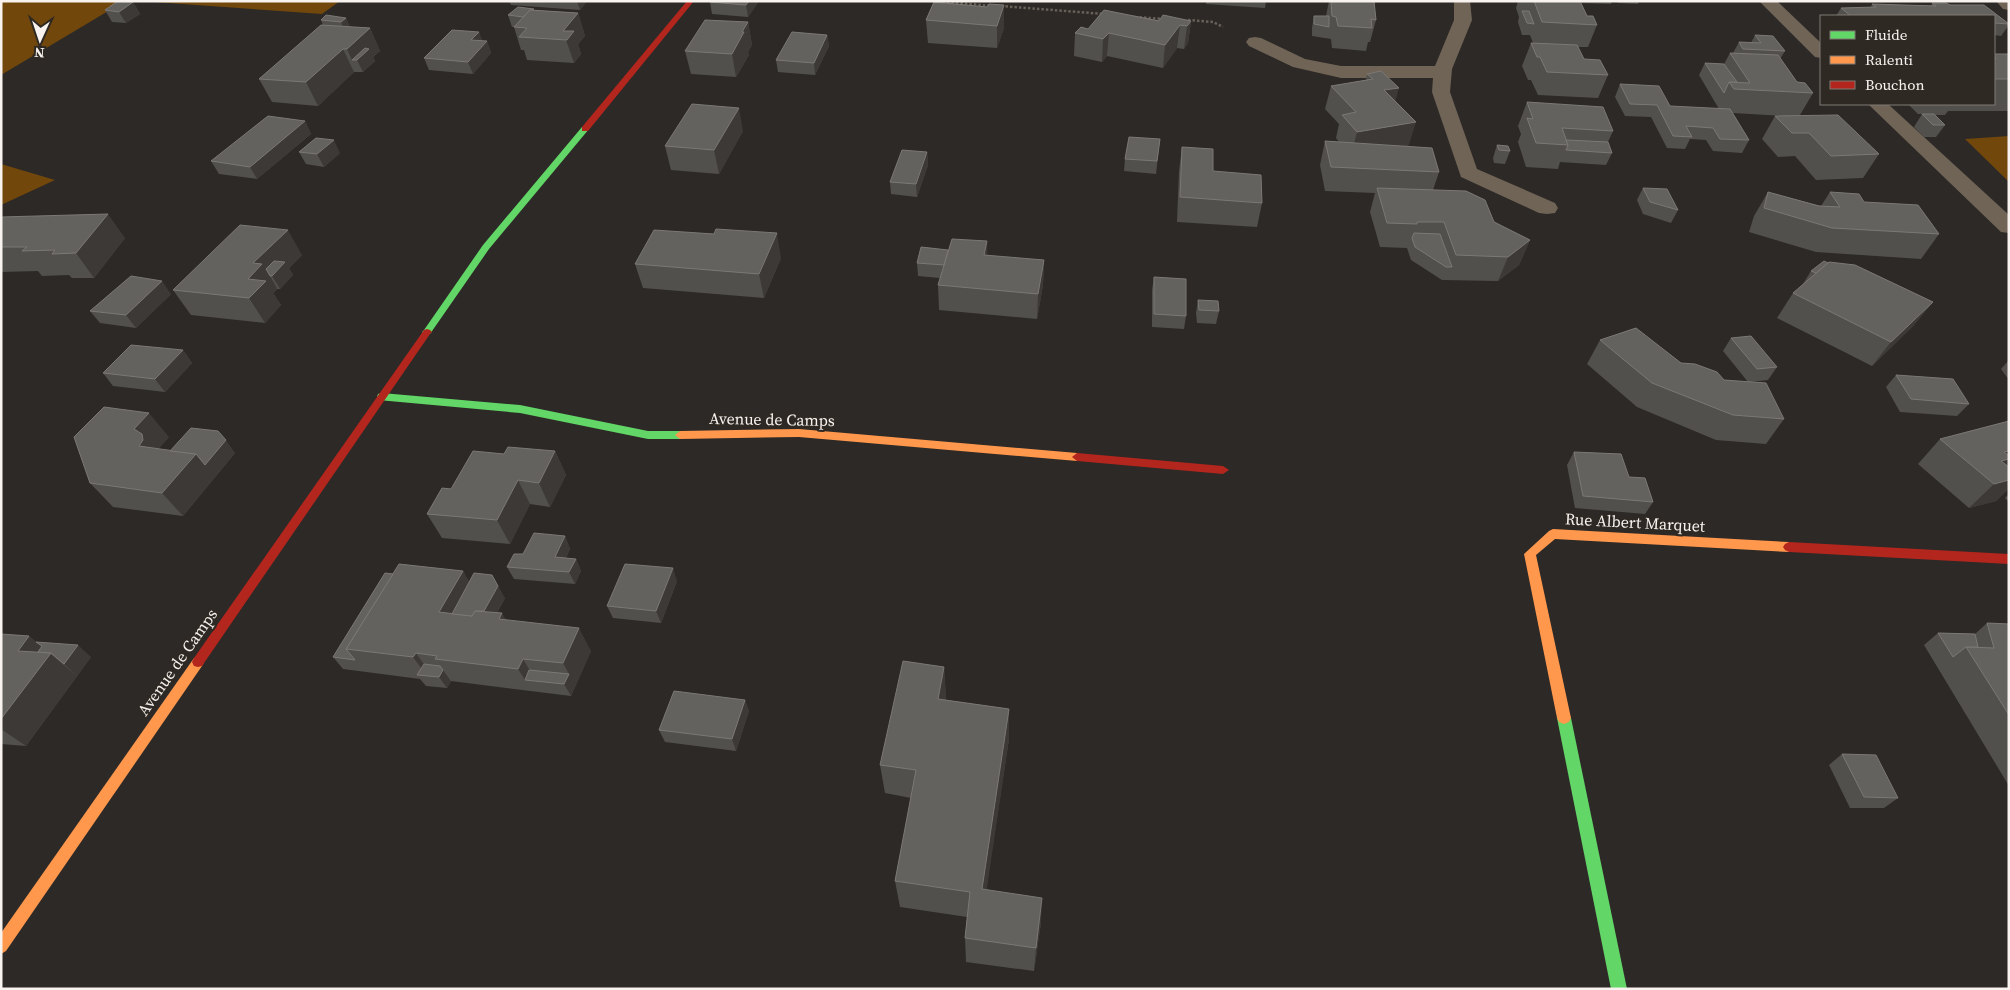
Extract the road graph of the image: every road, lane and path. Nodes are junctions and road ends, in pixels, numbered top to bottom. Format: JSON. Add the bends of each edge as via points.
{"nodes":[{"id":1,"x":691,"y":1,"type":"edge"},
{"id":2,"x":938,"y":1,"type":"edge"},
{"id":3,"x":1462,"y":1,"type":"edge"},
{"id":4,"x":1767,"y":1,"type":"edge"},
{"id":5,"x":2004,"y":1,"type":"edge"},
{"id":6,"x":2009,"y":5,"type":"edge"},
{"id":7,"x":1107,"y":14,"type":"edge"},
{"id":8,"x":1126,"y":16,"type":"edge"},
{"id":9,"x":1165,"y":19,"type":"edge"},
{"id":10,"x":1184,"y":20,"type":"edge"},
{"id":11,"x":1255,"y":42,"type":"joint"},
{"id":12,"x":1820,"y":52,"type":"edge"},
{"id":13,"x":1443,"y":72,"type":"junction"},
{"id":14,"x":1878,"y":105,"type":"edge"},
{"id":15,"x":1547,"y":208,"type":"dead end"},
{"id":16,"x":2009,"y":227,"type":"edge"},
{"id":17,"x":382,"y":398,"type":"junction"},
{"id":18,"x":1223,"y":470,"type":"dead end"},
{"id":19,"x":2009,"y":559,"type":"edge"},
{"id":20,"x":1,"y":946,"type":"edge"},
{"id":21,"x":1619,"y":989,"type":"edge"}],
"edges":[{"from":1,"to":17,"type":"street","name":"Avenue de Camps","via":[[486,247]]},
{"from":2,"to":7,"type":"path"},
{"from":3,"to":13,"type":"street","via":[[1463,20]]},
{"from":4,"to":12,"type":"street"},
{"from":5,"to":6,"type":"street"},
{"from":8,"to":9,"type":"path"},
{"from":10,"to":11,"type":"path","via":[[1213,22]]},
{"from":11,"to":13,"type":"street","via":[[1299,63],[1342,72]]},
{"from":13,"to":15,"type":"street","via":[[1442,92],[1468,173]]},
{"from":14,"to":16,"type":"street"},
{"from":17,"to":18,"type":"street","name":"Avenue de Camps","via":[[520,409],[648,435],[799,433]]},
{"from":17,"to":20,"type":"street","name":"Avenue de Camps"},
{"from":19,"to":21,"type":"street","name":"Rue Albert Marquet","via":[[1553,534],[1530,554]]}]}
